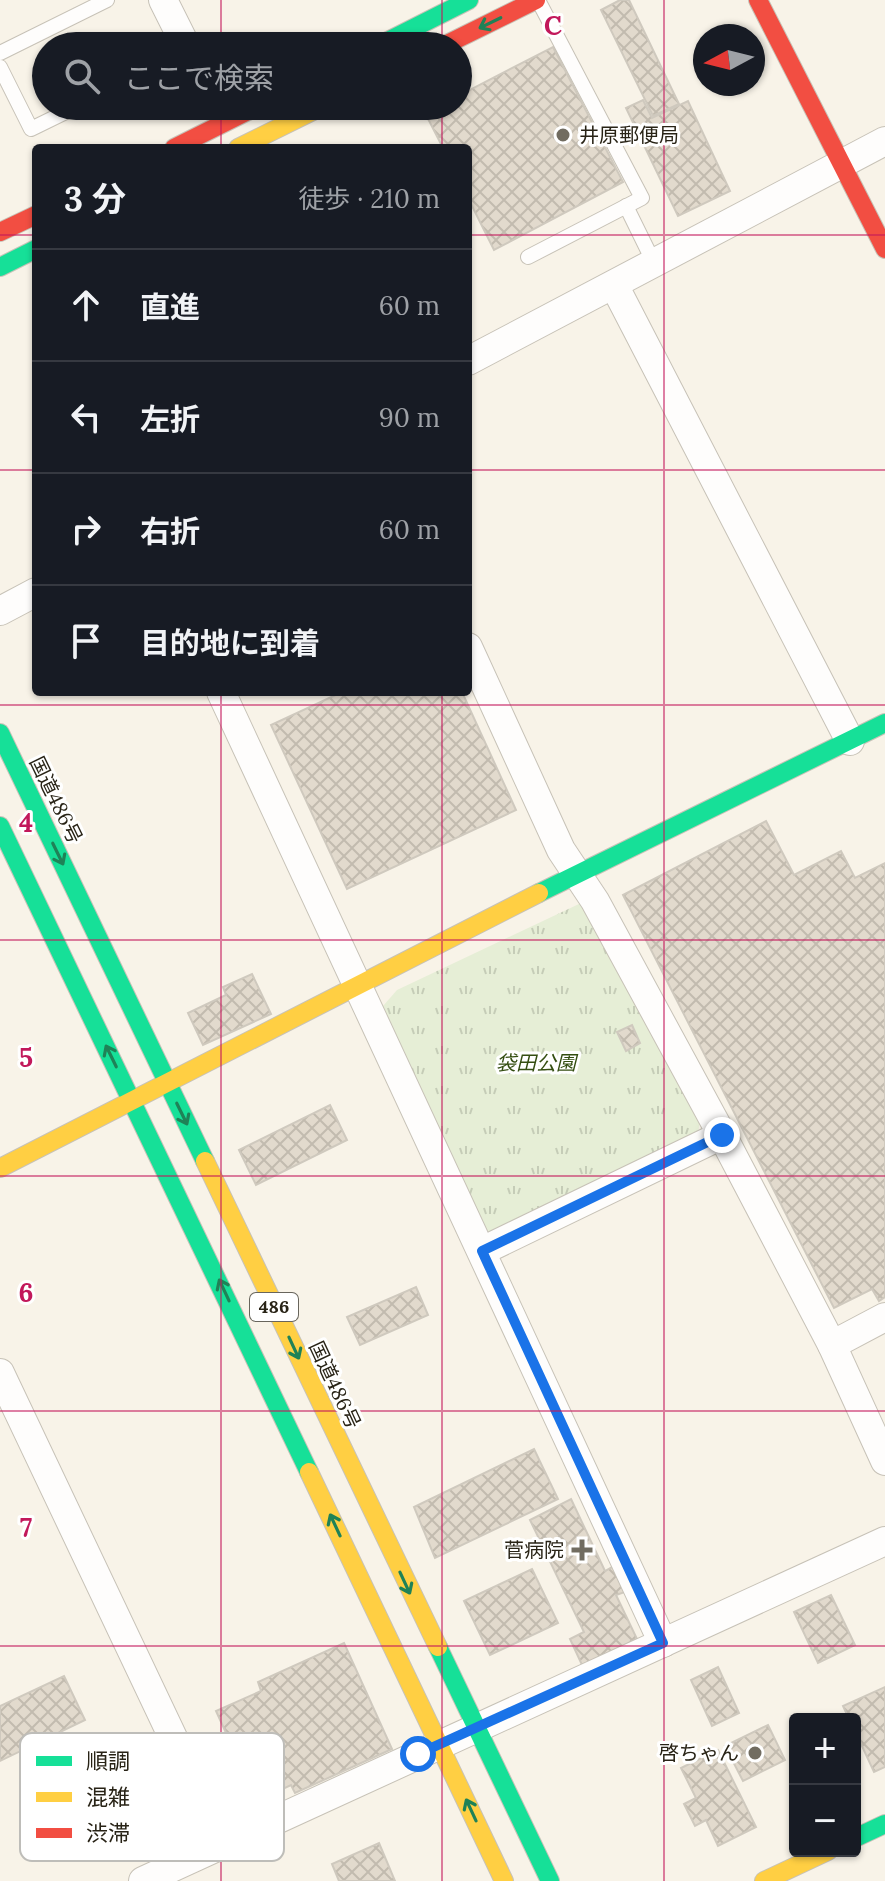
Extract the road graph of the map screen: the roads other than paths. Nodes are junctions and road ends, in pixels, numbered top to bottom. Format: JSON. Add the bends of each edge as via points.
{"nodes":[{"id":1,"x":107,"y":0,"type":"edge"},
{"id":2,"x":163,"y":0,"type":"edge"},
{"id":3,"x":469,"y":0,"type":"edge"},
{"id":4,"x":537,"y":0,"type":"edge"},
{"id":5,"x":758,"y":0,"type":"edge"},
{"id":6,"x":42,"y":32,"type":"edge"},
{"id":7,"x":179,"y":32,"type":"edge"},
{"id":8,"x":406,"y":32,"type":"edge"},
{"id":9,"x":472,"y":32,"type":"edge"},
{"id":10,"x":32,"y":37,"type":"edge"},
{"id":11,"x":0,"y":53,"type":"edge"},
{"id":12,"x":0,"y":67,"type":"edge"},
{"id":13,"x":49,"y":120,"type":"edge"},
{"id":14,"x":295,"y":120,"type":"edge"},
{"id":15,"x":222,"y":126,"type":"edge"},
{"id":16,"x":885,"y":141,"type":"edge"},
{"id":17,"x":183,"y":144,"type":"edge"},
{"id":18,"x":246,"y":144,"type":"edge"},
{"id":19,"x":840,"y":162,"type":"junction"},
{"id":20,"x":626,"y":206,"type":"junction"},
{"id":21,"x":32,"y":217,"type":"edge"},
{"id":22,"x":0,"y":232,"type":"edge"},
{"id":23,"x":885,"y":249,"type":"edge"},
{"id":24,"x":32,"y":251,"type":"edge"},
{"id":25,"x":528,"y":257,"type":"dead end"},
{"id":26,"x":654,"y":263,"type":"junction"},
{"id":27,"x":0,"y":267,"type":"edge"},
{"id":28,"x":614,"y":285,"type":"junction"},
{"id":29,"x":472,"y":359,"type":"edge"},
{"id":30,"x":32,"y":594,"type":"edge"},
{"id":31,"x":0,"y":611,"type":"edge"},
{"id":32,"x":472,"y":656,"type":"edge"},
{"id":33,"x":223,"y":696,"type":"edge"},
{"id":34,"x":885,"y":723,"type":"edge"},
{"id":35,"x":0,"y":733,"type":"edge"},
{"id":36,"x":850,"y":741,"type":"junction"},
{"id":37,"x":0,"y":826,"type":"edge"},
{"id":38,"x":575,"y":874,"type":"junction"},
{"id":39,"x":357,"y":983,"type":"junction"},
{"id":40,"x":167,"y":1083,"type":"junction"},
{"id":41,"x":133,"y":1100,"type":"junction"},
{"id":42,"x":722,"y":1135,"type":"junction"},
{"id":43,"x":0,"y":1168,"type":"edge"},
{"id":44,"x":482,"y":1251,"type":"junction"},
{"id":45,"x":885,"y":1317,"type":"edge"},
{"id":46,"x":832,"y":1345,"type":"junction"},
{"id":47,"x":0,"y":1373,"type":"edge"},
{"id":48,"x":885,"y":1461,"type":"edge"},
{"id":49,"x":885,"y":1541,"type":"edge"},
{"id":50,"x":663,"y":1643,"type":"junction"},
{"id":51,"x":475,"y":1729,"type":"junction"},
{"id":52,"x":171,"y":1733,"type":"edge"},
{"id":53,"x":440,"y":1745,"type":"junction"},
{"id":54,"x":284,"y":1815,"type":"edge"},
{"id":55,"x":885,"y":1824,"type":"edge"},
{"id":56,"x":861,"y":1835,"type":"edge"},
{"id":57,"x":815,"y":1857,"type":"edge"},
{"id":58,"x":185,"y":1861,"type":"edge"},
{"id":59,"x":143,"y":1881,"type":"edge"},
{"id":60,"x":504,"y":1881,"type":"edge"},
{"id":61,"x":550,"y":1881,"type":"edge"},
{"id":62,"x":764,"y":1881,"type":"edge"}],
"edges":[{"from":1,"to":6,"type":"lane"},
{"from":2,"to":7,"type":"street"},
{"from":3,"to":8,"type":"main road"},
{"from":4,"to":9,"type":"main road","one_way":true},
{"from":4,"to":20,"type":"lane","via":[[642,198]]},
{"from":5,"to":19,"type":"main road"},
{"from":10,"to":11,"type":"lane"},
{"from":12,"to":13,"type":"lane","via":[[31,129]]},
{"from":14,"to":18,"type":"main road"},
{"from":15,"to":17,"type":"main road"},
{"from":16,"to":19,"type":"street"},
{"from":19,"to":23,"type":"main road"},
{"from":19,"to":26,"type":"street"},
{"from":20,"to":25,"type":"lane"},
{"from":20,"to":26,"type":"lane"},
{"from":21,"to":22,"type":"main road"},
{"from":24,"to":27,"type":"main road"},
{"from":26,"to":28,"type":"street"},
{"from":28,"to":29,"type":"street"},
{"from":28,"to":36,"type":"street"},
{"from":30,"to":31,"type":"street"},
{"from":32,"to":38,"type":"street"},
{"from":33,"to":39,"type":"street"},
{"from":34,"to":36,"type":"main road"},
{"from":35,"to":40,"type":"main road","name":"国道486号","number":"486","one_way":true},
{"from":36,"to":38,"type":"main road"},
{"from":41,"to":37,"type":"main road","number":"486","one_way":true},
{"from":38,"to":39,"type":"main road"},
{"from":38,"to":42,"type":"street","via":[[595,901]]},
{"from":39,"to":40,"type":"main road"},
{"from":39,"to":44,"type":"street"},
{"from":40,"to":41,"type":"main road"},
{"from":40,"to":51,"type":"main road","name":"国道486号","number":"486","one_way":true},
{"from":41,"to":43,"type":"main road"},
{"from":53,"to":41,"type":"main road","number":"486","one_way":true},
{"from":42,"to":44,"type":"street"},
{"from":42,"to":46,"type":"street"},
{"from":44,"to":50,"type":"street"},
{"from":45,"to":46,"type":"street"},
{"from":46,"to":48,"type":"street"},
{"from":47,"to":52,"type":"street"},
{"from":49,"to":50,"type":"street"},
{"from":50,"to":51,"type":"street"},
{"from":51,"to":53,"type":"street"},
{"from":51,"to":61,"type":"main road","name":"国道486号","number":"486"},
{"from":53,"to":54,"type":"street"},
{"from":60,"to":53,"type":"main road","number":"486","one_way":true},
{"from":55,"to":56,"type":"main road"},
{"from":57,"to":62,"type":"main road"},
{"from":58,"to":59,"type":"street"}]}
